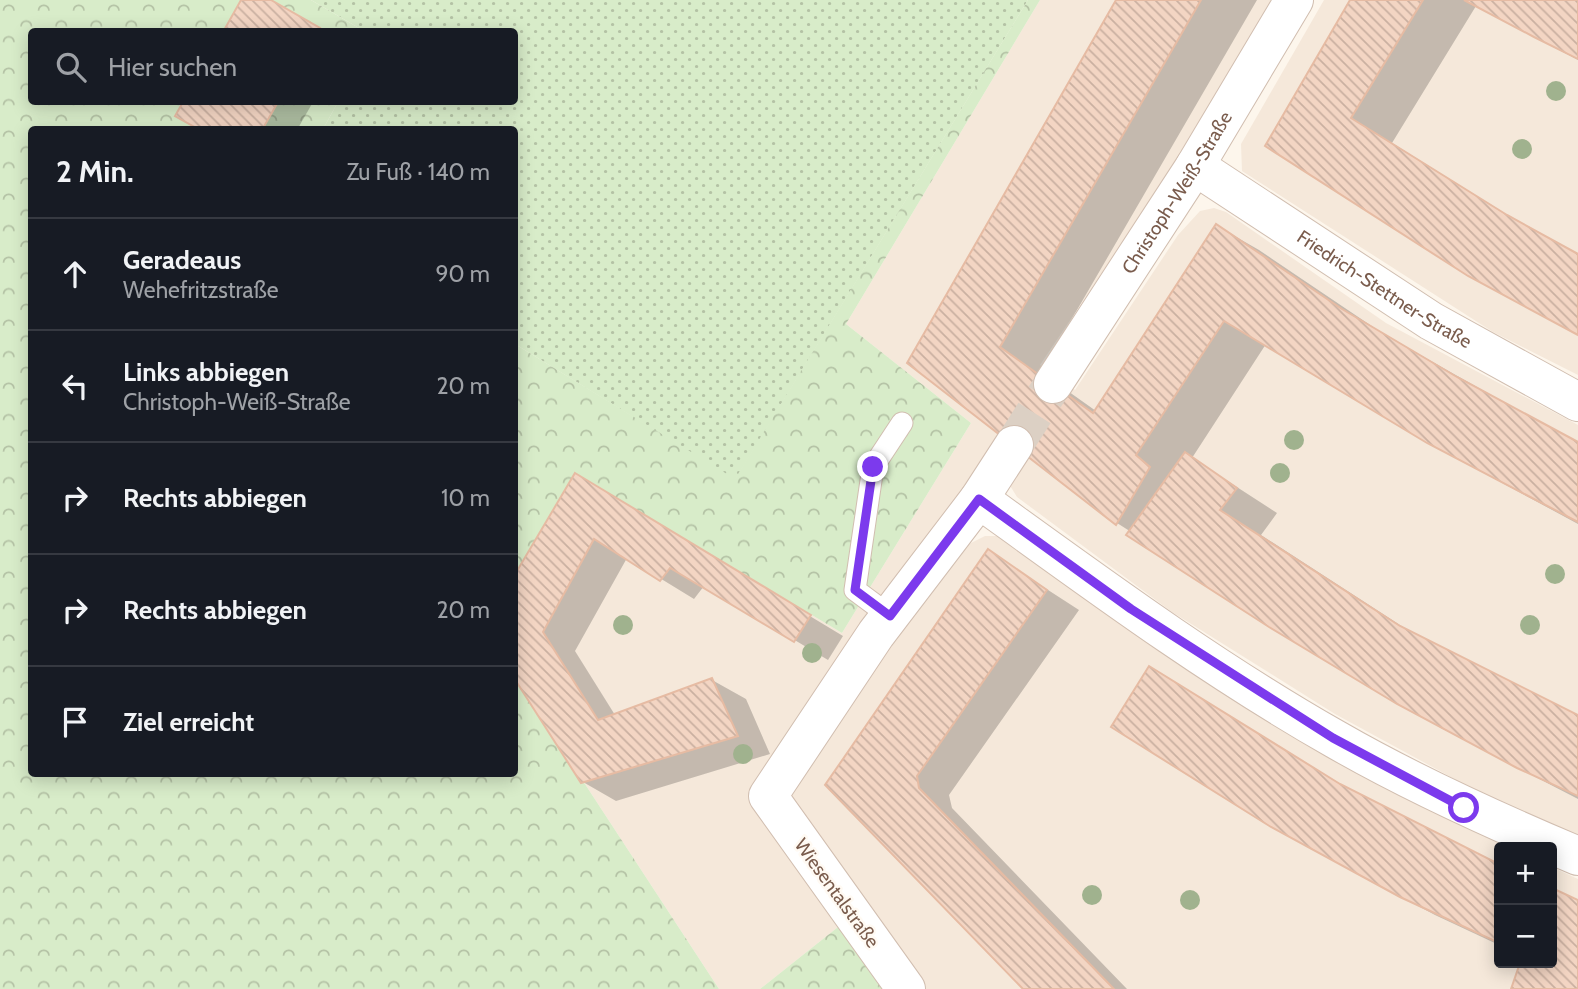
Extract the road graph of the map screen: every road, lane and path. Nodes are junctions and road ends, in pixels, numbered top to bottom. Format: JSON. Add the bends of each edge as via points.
{"nodes":[{"id":1,"x":1294,"y":0,"type":"edge"},
{"id":2,"x":1195,"y":166,"type":"junction"},
{"id":3,"x":1053,"y":384,"type":"tunnel mouth"},
{"id":4,"x":1578,"y":402,"type":"edge"},
{"id":5,"x":902,"y":424,"type":"dead end"},
{"id":6,"x":1013,"y":445,"type":"tunnel mouth"},
{"id":7,"x":979,"y":499,"type":"junction"},
{"id":8,"x":890,"y":616,"type":"junction"},
{"id":9,"x":1578,"y":856,"type":"edge"},
{"id":10,"x":906,"y":989,"type":"edge"}],
"edges":[{"from":1,"to":2,"type":"street","name":"Christoph-Weiß-Straße"},
{"from":2,"to":3,"type":"street","name":"Christoph-Weiß-Straße"},
{"from":2,"to":4,"type":"street","name":"Friedrich-Stettner-Straße","via":[[1431,321]]},
{"from":5,"to":8,"type":"lane","via":[[873,467],[855,590]]},
{"from":6,"to":7,"type":"street"},
{"from":7,"to":8,"type":"street"},
{"from":7,"to":9,"type":"street","via":[[1131,609],[1333,738],[1464,808]]},
{"from":8,"to":10,"type":"street","name":"Wiesentalstraße","via":[[768,796]]}]}
